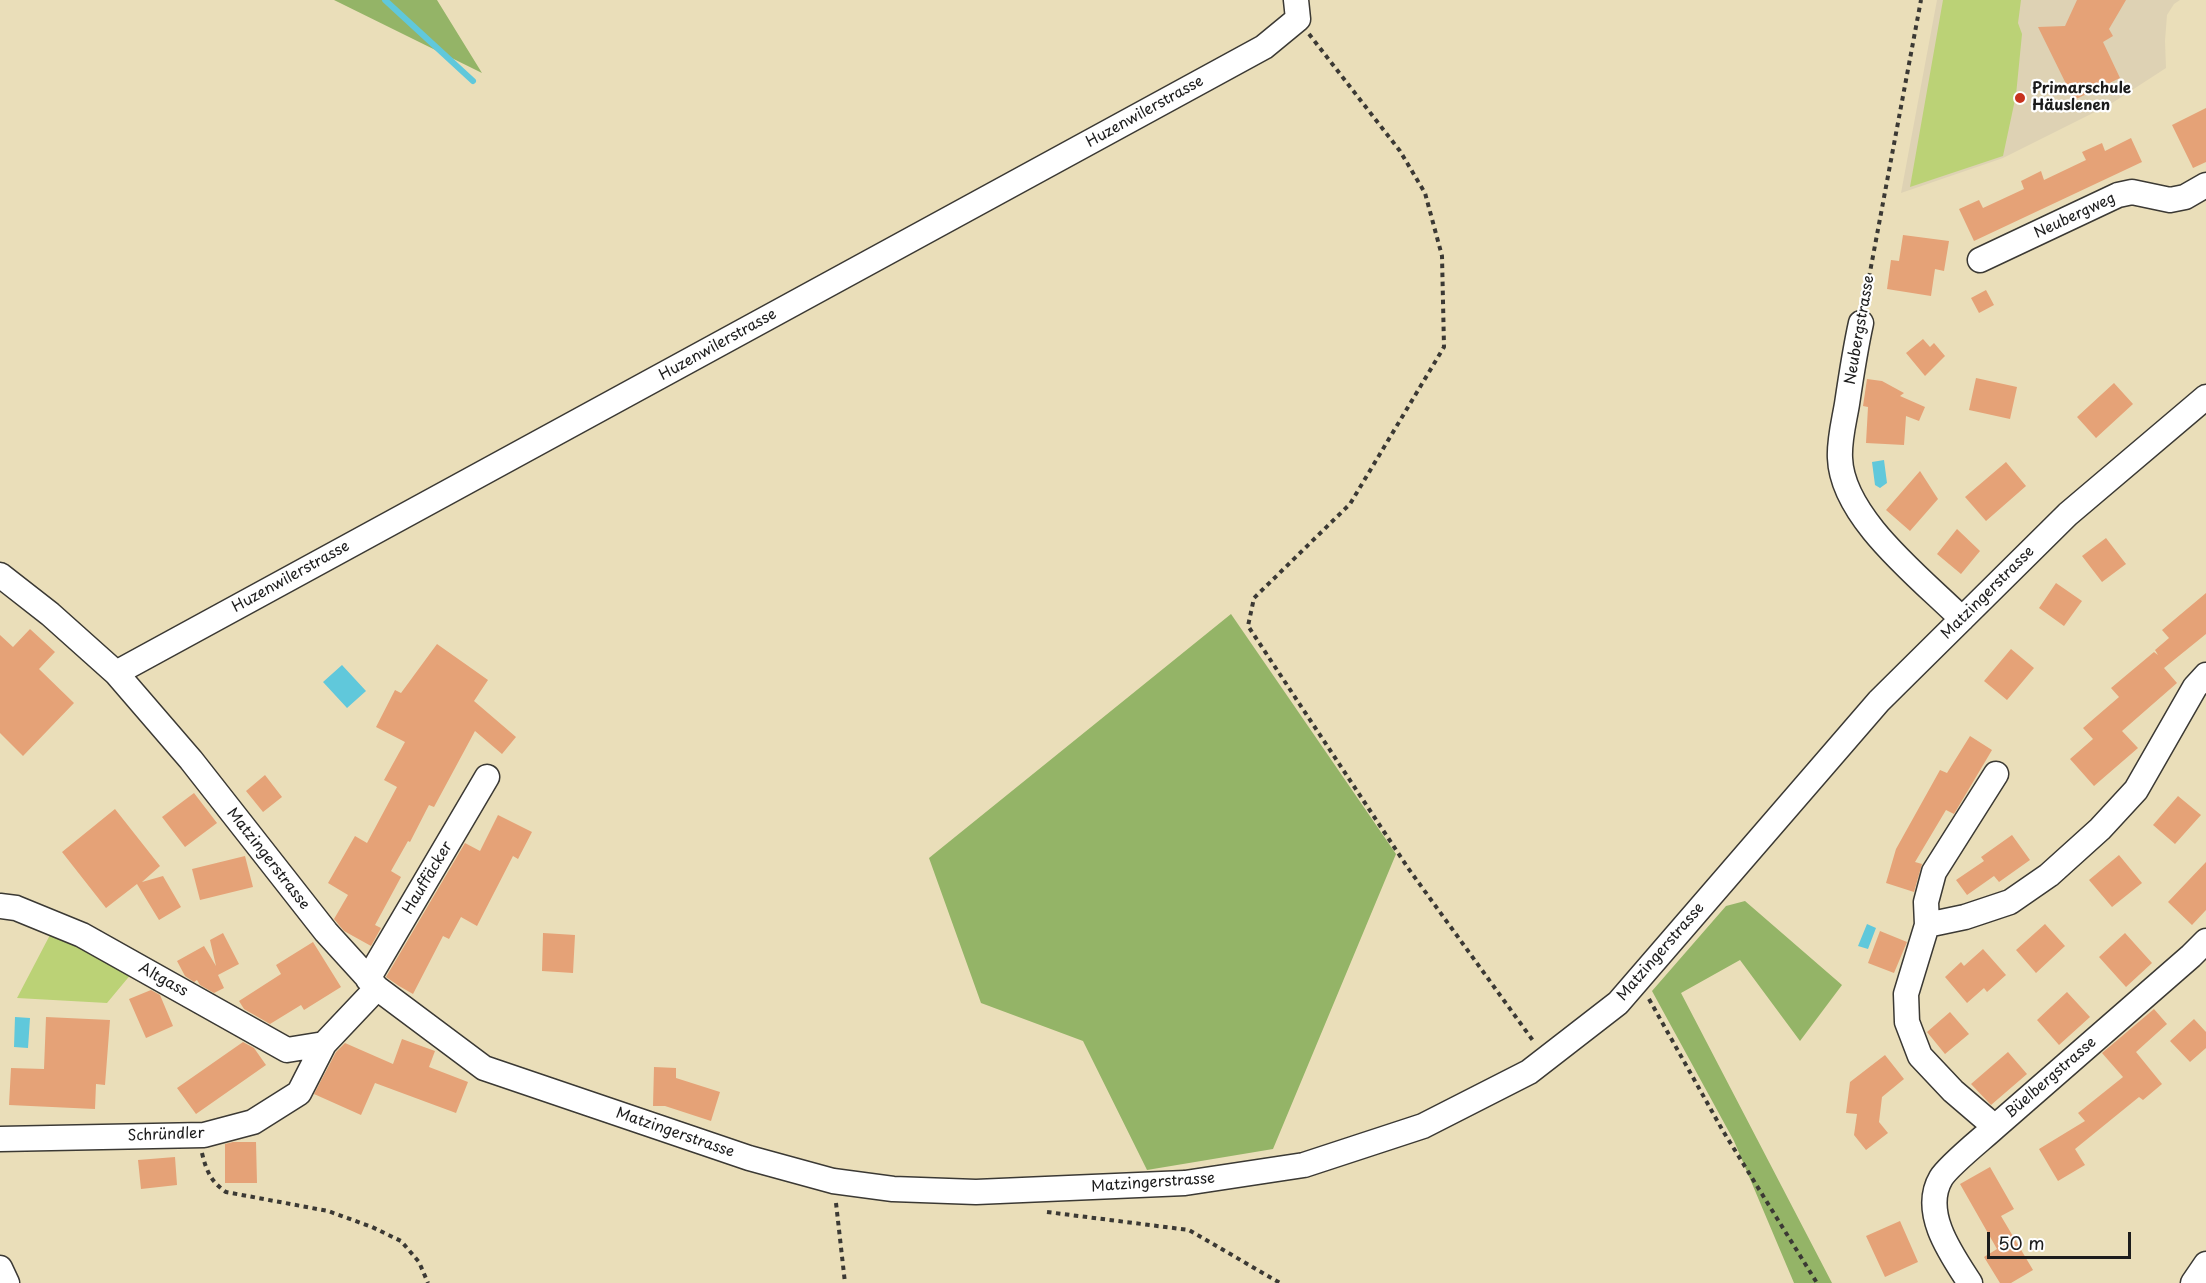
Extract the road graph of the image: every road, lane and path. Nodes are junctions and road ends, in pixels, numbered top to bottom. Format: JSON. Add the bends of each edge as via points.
{"nodes":[{"id":1,"x":1921,"y":0,"type":"edge"},
{"id":2,"x":1297,"y":10,"type":"edge"},
{"id":3,"x":2206,"y":185,"type":"edge"},
{"id":4,"x":1980,"y":260,"type":"dead end"},
{"id":5,"x":1861,"y":323,"type":"joint"},
{"id":6,"x":2206,"y":397,"type":"edge"},
{"id":7,"x":0,"y":575,"type":"edge"},
{"id":8,"x":1962,"y":619,"type":"junction"},
{"id":9,"x":116,"y":673,"type":"junction"},
{"id":10,"x":2206,"y":675,"type":"edge"},
{"id":11,"x":1996,"y":774,"type":"dead end"},
{"id":12,"x":487,"y":777,"type":"dead end"},
{"id":13,"x":0,"y":906,"type":"edge"},
{"id":14,"x":1928,"y":925,"type":"junction"},
{"id":15,"x":2206,"y":941,"type":"edge"},
{"id":16,"x":1640,"y":979,"type":"junction"},
{"id":17,"x":372,"y":983,"type":"junction"},
{"id":18,"x":324,"y":1044,"type":"junction"},
{"id":19,"x":1547,"y":1059,"type":"junction"},
{"id":20,"x":1995,"y":1127,"type":"junction"},
{"id":21,"x":197,"y":1135,"type":"junction"},
{"id":22,"x":0,"y":1139,"type":"edge"},
{"id":23,"x":833,"y":1181,"type":"junction"},
{"id":24,"x":1040,"y":1211,"type":"dead end"},
{"id":25,"x":2206,"y":1264,"type":"edge"},
{"id":26,"x":0,"y":1268,"type":"edge"},
{"id":27,"x":7,"y":1283,"type":"edge"},
{"id":28,"x":428,"y":1283,"type":"edge"},
{"id":29,"x":845,"y":1283,"type":"edge"},
{"id":30,"x":1280,"y":1283,"type":"edge"},
{"id":31,"x":1816,"y":1283,"type":"edge"},
{"id":32,"x":1970,"y":1283,"type":"edge"},
{"id":33,"x":2193,"y":1283,"type":"edge"}],
"edges":[{"from":1,"to":5,"type":"path","name":"Neubergstrasse"},
{"from":2,"to":9,"type":"street","name":"Huzenwilerstrasse","via":[[1264,47]]},
{"from":2,"to":19,"type":"path","via":[[1400,151],[1425,193],[1442,256],[1444,347],[1350,504],[1254,598],[1248,626],[1408,868]]},
{"from":3,"to":4,"type":"street","name":"Neubergweg","via":[[2185,197],[2169,200],[2132,192],[2118,195]]},
{"from":5,"to":8,"type":"street","name":"Neubergstrasse","via":[[1840,459],[1848,492],[1875,534]]},
{"from":6,"to":8,"type":"street","name":"Matzingerstrasse","via":[[2068,514]]},
{"from":7,"to":9,"type":"street","name":"Matzingerstrasse"},
{"from":8,"to":16,"type":"street","name":"Matzingerstrasse","via":[[1880,701]]},
{"from":9,"to":17,"type":"street","name":"Matzingerstrasse"},
{"from":10,"to":14,"type":"street","via":[[2195,687],[2136,790],[2100,829],[2010,902]]},
{"from":11,"to":14,"type":"street","name":"Büelbergstrasse","via":[[1934,872],[1926,902]]},
{"from":12,"to":17,"type":"street","name":"Hauffäcker"},
{"from":13,"to":18,"type":"street","name":"Altgass","via":[[16,908],[82,935],[287,1050]]},
{"from":14,"to":20,"type":"street","name":"Büelbergstrasse","via":[[1906,994],[1907,1022],[1920,1056]]},
{"from":15,"to":20,"type":"street","name":"Büelbergstrasse"},
{"from":16,"to":19,"type":"street","name":"Matzingerstrasse","via":[[1618,1003]]},
{"from":16,"to":31,"type":"path","via":[[1723,1131]]},
{"from":17,"to":18,"type":"street","name":"Schründler"},
{"from":17,"to":23,"type":"street","name":"Matzingerstrasse","via":[[484,1068],[749,1158]]},
{"from":18,"to":21,"type":"street","name":"Schründler","via":[[299,1093],[254,1122]]},
{"from":19,"to":23,"type":"street","name":"Matzingerstrasse","via":[[1423,1126],[1304,1165],[1185,1183],[976,1192],[893,1189]]},
{"from":20,"to":32,"type":"street","via":[[1942,1176],[1934,1196],[1938,1228]]},
{"from":21,"to":22,"type":"street","name":"Schründler"},
{"from":21,"to":28,"type":"path","via":[[215,1185],[226,1192],[328,1210],[372,1227],[401,1241],[419,1262]]},
{"from":23,"to":29,"type":"path"},
{"from":24,"to":30,"type":"path","via":[[1189,1230]]},
{"from":25,"to":33,"type":"street"},
{"from":26,"to":27,"type":"street"}]}
